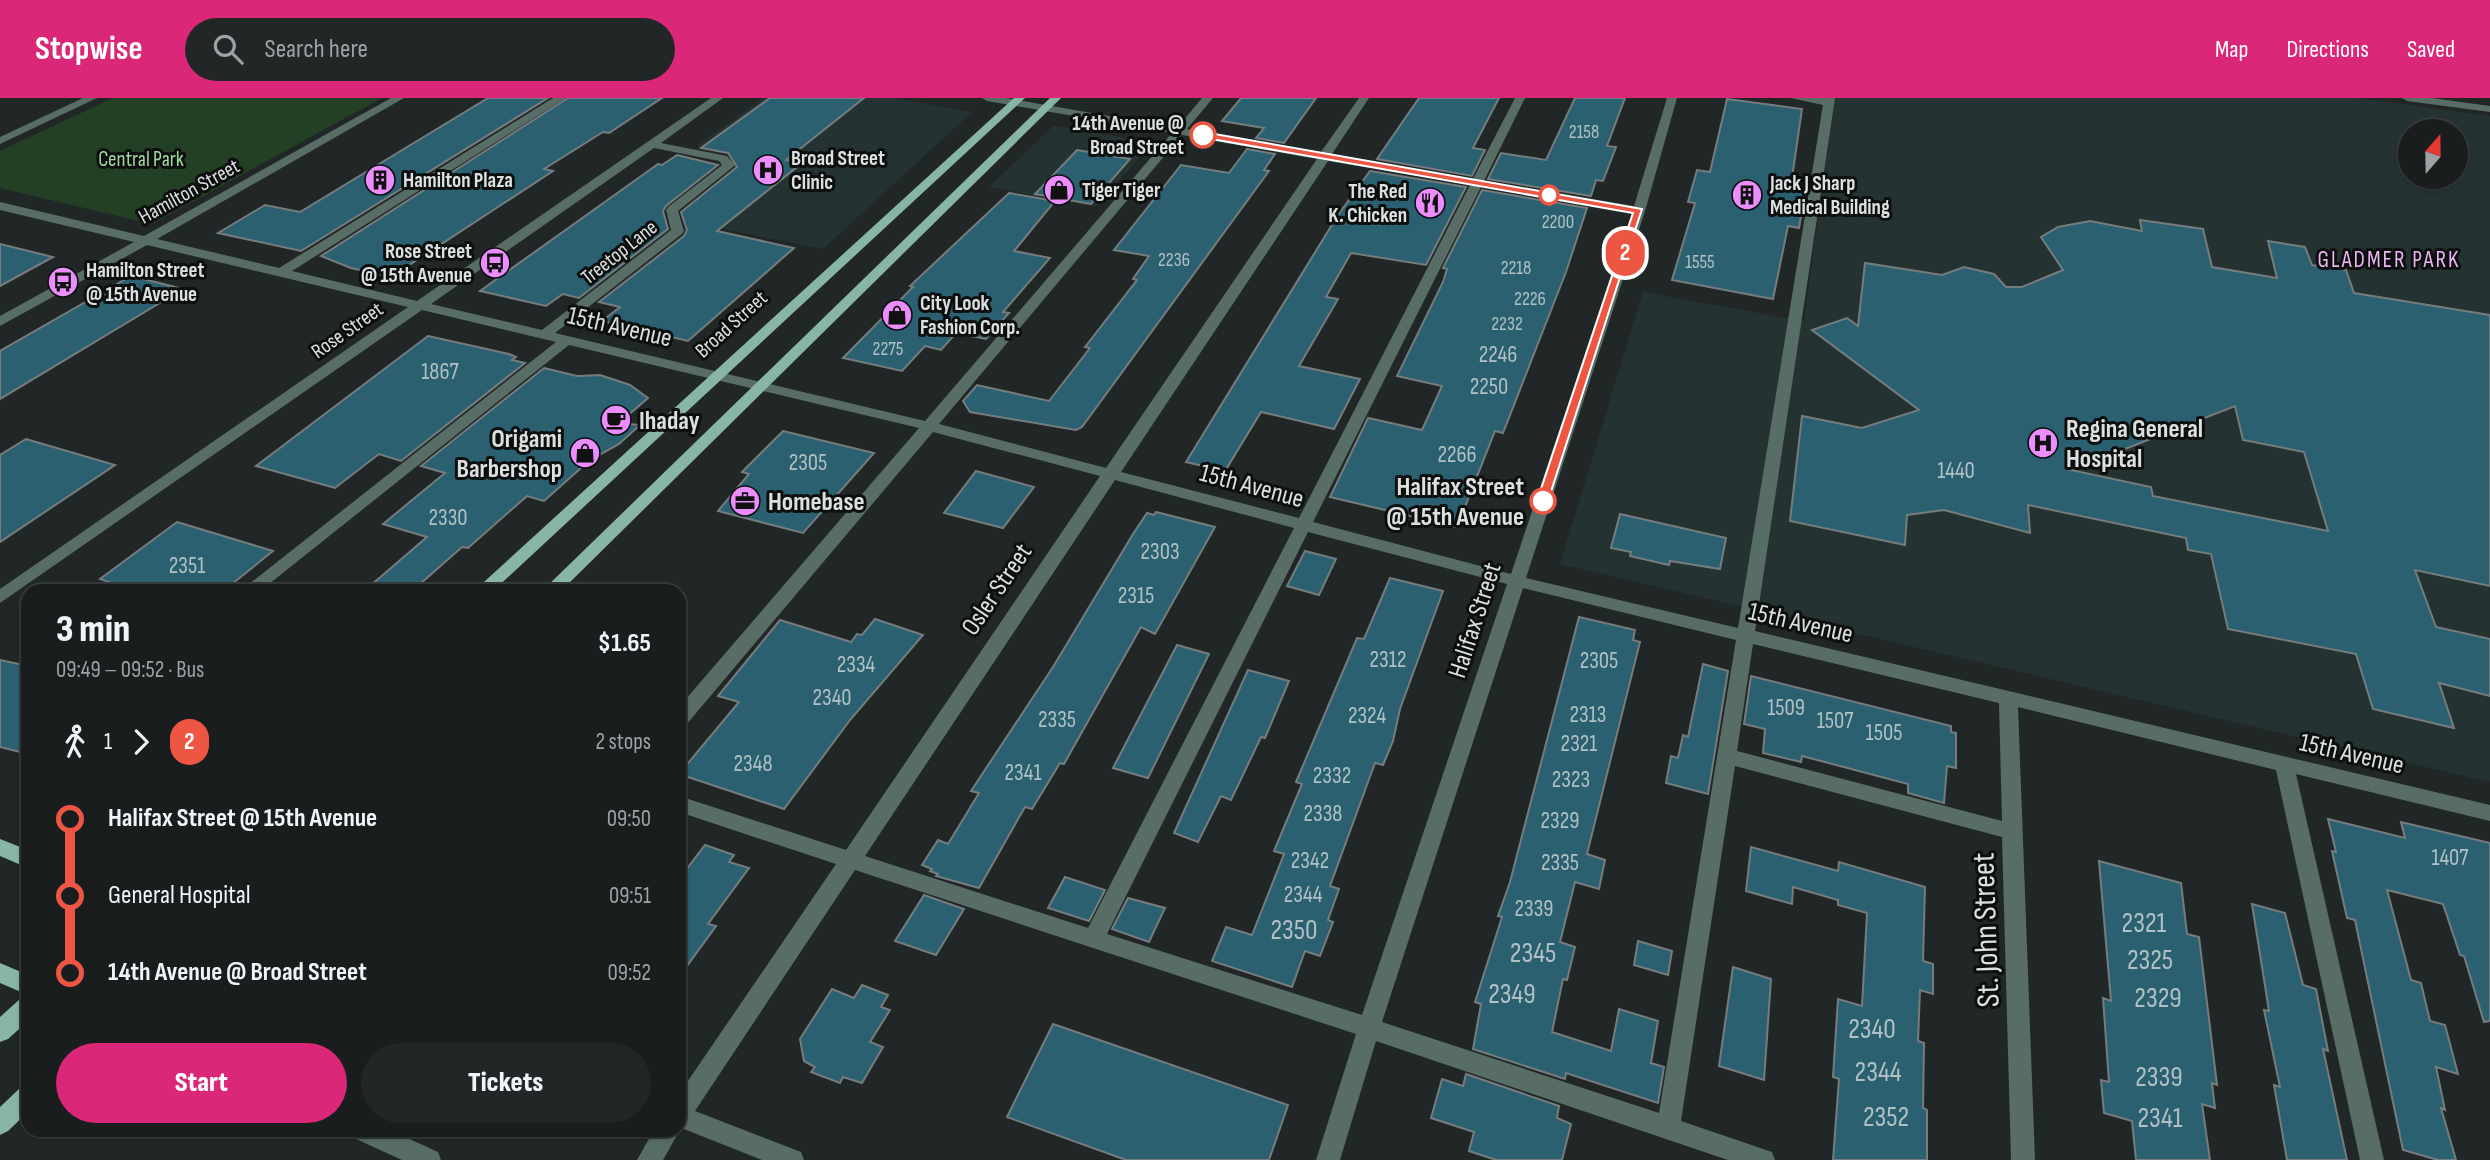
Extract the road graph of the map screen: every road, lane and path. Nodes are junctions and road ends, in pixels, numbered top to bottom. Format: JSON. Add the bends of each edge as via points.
{"nodes":[{"id":1,"x":92,"y":98,"type":"edge"},
{"id":2,"x":399,"y":98,"type":"edge"},
{"id":3,"x":561,"y":98,"type":"edge"},
{"id":4,"x":718,"y":98,"type":"edge"},
{"id":5,"x":987,"y":98,"type":"edge"},
{"id":6,"x":1056,"y":98,"type":"edge"},
{"id":7,"x":1208,"y":98,"type":"edge"},
{"id":8,"x":1364,"y":98,"type":"edge"},
{"id":9,"x":1520,"y":98,"type":"edge"},
{"id":10,"x":1672,"y":98,"type":"edge"},
{"id":11,"x":1796,"y":98,"type":"edge"},
{"id":12,"x":2407,"y":98,"type":"edge"},
{"id":13,"x":1017,"y":100,"type":"edge"},
{"id":14,"x":1830,"y":100,"type":"edge"},
{"id":15,"x":2456,"y":101,"type":"edge"},
{"id":16,"x":1046,"y":108,"type":"junction"},
{"id":17,"x":2490,"y":109,"type":"edge"},
{"id":18,"x":1179,"y":131,"type":"junction"},
{"id":19,"x":0,"y":141,"type":"edge"},
{"id":20,"x":651,"y":145,"type":"junction"},
{"id":21,"x":1324,"y":155,"type":"junction"},
{"id":22,"x":1478,"y":182,"type":"junction"},
{"id":23,"x":0,"y":206,"type":"edge"},
{"id":24,"x":1639,"y":211,"type":"junction"},
{"id":25,"x":146,"y":240,"type":"junction"},
{"id":26,"x":282,"y":272,"type":"junction"},
{"id":27,"x":420,"y":305,"type":"junction"},
{"id":28,"x":0,"y":322,"type":"edge"},
{"id":29,"x":544,"y":335,"type":"junction"},
{"id":30,"x":567,"y":340,"type":"junction"},
{"id":31,"x":714,"y":375,"type":"junction"},
{"id":32,"x":760,"y":386,"type":"junction"},
{"id":33,"x":929,"y":426,"type":"junction"},
{"id":34,"x":1109,"y":474,"type":"junction"},
{"id":35,"x":1303,"y":526,"type":"junction"},
{"id":36,"x":1517,"y":581,"type":"junction"},
{"id":37,"x":30,"y":584,"type":"edge"},
{"id":38,"x":257,"y":584,"type":"edge"},
{"id":39,"x":490,"y":584,"type":"edge"},
{"id":40,"x":557,"y":584,"type":"edge"},
{"id":41,"x":21,"y":590,"type":"edge"},
{"id":42,"x":0,"y":597,"type":"edge"},
{"id":43,"x":1745,"y":635,"type":"junction"},
{"id":44,"x":2008,"y":698,"type":"junction"},
{"id":45,"x":686,"y":712,"type":"edge"},
{"id":46,"x":1727,"y":756,"type":"junction"},
{"id":47,"x":2284,"y":764,"type":"junction"},
{"id":48,"x":686,"y":806,"type":"edge"},
{"id":49,"x":2490,"y":813,"type":"edge"},
{"id":50,"x":2014,"y":832,"type":"junction"},
{"id":51,"x":0,"y":846,"type":"edge"},
{"id":52,"x":21,"y":856,"type":"edge"},
{"id":53,"x":848,"y":861,"type":"junction"},
{"id":54,"x":1093,"y":940,"type":"junction"},
{"id":55,"x":0,"y":973,"type":"edge"},
{"id":56,"x":21,"y":982,"type":"edge"},
{"id":57,"x":21,"y":1012,"type":"edge"},
{"id":58,"x":1369,"y":1028,"type":"junction"},
{"id":59,"x":0,"y":1032,"type":"edge"},
{"id":60,"x":21,"y":1103,"type":"edge"},
{"id":61,"x":686,"y":1104,"type":"edge"},
{"id":62,"x":686,"y":1118,"type":"edge"},
{"id":63,"x":0,"y":1123,"type":"edge"},
{"id":64,"x":1668,"y":1128,"type":"junction"},
{"id":65,"x":378,"y":1137,"type":"edge"},
{"id":66,"x":664,"y":1137,"type":"edge"},
{"id":67,"x":429,"y":1160,"type":"edge"},
{"id":68,"x":649,"y":1160,"type":"edge"},
{"id":69,"x":792,"y":1160,"type":"edge"},
{"id":70,"x":1328,"y":1160,"type":"edge"},
{"id":71,"x":1763,"y":1160,"type":"edge"},
{"id":72,"x":2023,"y":1160,"type":"edge"},
{"id":73,"x":2372,"y":1160,"type":"edge"}],
"edges":[{"from":1,"to":19,"type":"street"},
{"from":2,"to":25,"type":"street","name":"Hamilton Street"},
{"from":3,"to":26,"type":"street"},
{"from":4,"to":20,"type":"street","name":"Rose Street"},
{"from":5,"to":13,"type":"street"},
{"from":6,"to":16,"type":"main road"},
{"from":7,"to":18,"type":"street"},
{"from":8,"to":21,"type":"street","name":"Osler Street"},
{"from":9,"to":22,"type":"street"},
{"from":10,"to":24,"type":"street","name":"Halifax Street"},
{"from":11,"to":14,"type":"street"},
{"from":12,"to":15,"type":"street"},
{"from":13,"to":16,"type":"street"},
{"from":13,"to":31,"type":"main road","name":"Broad Street"},
{"from":14,"to":43,"type":"street"},
{"from":15,"to":17,"type":"street"},
{"from":16,"to":18,"type":"street"},
{"from":16,"to":32,"type":"main road"},
{"from":18,"to":21,"type":"street"},
{"from":18,"to":33,"type":"street"},
{"from":20,"to":27,"type":"street","name":"Rose Street"},
{"from":20,"to":29,"type":"street","name":"Treetop Lane","via":[[723,158],[729,165],[672,210],[678,231]]},
{"from":21,"to":22,"type":"street"},
{"from":21,"to":34,"type":"street","name":"Osler Street"},
{"from":22,"to":24,"type":"street"},
{"from":22,"to":35,"type":"street"},
{"from":23,"to":25,"type":"street","name":"15th Avenue"},
{"from":24,"to":36,"type":"street","name":"Halifax Street"},
{"from":25,"to":26,"type":"street","name":"15th Avenue"},
{"from":25,"to":28,"type":"street","name":"Hamilton Street"},
{"from":26,"to":27,"type":"street","name":"15th Avenue"},
{"from":27,"to":29,"type":"street","name":"15th Avenue"},
{"from":27,"to":37,"type":"street","name":"Rose Street"},
{"from":29,"to":30,"type":"street","name":"15th Avenue"},
{"from":30,"to":31,"type":"street","name":"15th Avenue"},
{"from":30,"to":38,"type":"street"},
{"from":31,"to":32,"type":"street","name":"15th Avenue"},
{"from":31,"to":39,"type":"main road","name":"Broad Street"},
{"from":32,"to":33,"type":"street","name":"15th Avenue"},
{"from":32,"to":40,"type":"main road"},
{"from":33,"to":34,"type":"street","name":"15th Avenue"},
{"from":33,"to":45,"type":"street"},
{"from":34,"to":35,"type":"street","name":"15th Avenue"},
{"from":34,"to":53,"type":"street","name":"Osler Street"},
{"from":35,"to":36,"type":"street","name":"15th Avenue"},
{"from":35,"to":54,"type":"street"},
{"from":36,"to":43,"type":"street","name":"15th Avenue"},
{"from":36,"to":58,"type":"street","name":"Halifax Street"},
{"from":41,"to":42,"type":"street","name":"Rose Street"},
{"from":43,"to":44,"type":"street","name":"15th Avenue"},
{"from":43,"to":46,"type":"street"},
{"from":44,"to":47,"type":"street","name":"15th Avenue"},
{"from":44,"to":50,"type":"street","name":"St. John Street"},
{"from":46,"to":50,"type":"street"},
{"from":46,"to":64,"type":"street"},
{"from":47,"to":49,"type":"street","name":"15th Avenue"},
{"from":47,"to":73,"type":"street"},
{"from":48,"to":53,"type":"street"},
{"from":50,"to":72,"type":"street","name":"St. John Street"},
{"from":51,"to":52,"type":"main road"},
{"from":53,"to":54,"type":"street"},
{"from":53,"to":61,"type":"street","name":"Osler Street"},
{"from":54,"to":58,"type":"street"},
{"from":55,"to":56,"type":"main road"},
{"from":57,"to":59,"type":"main road"},
{"from":58,"to":64,"type":"street"},
{"from":58,"to":70,"type":"street","name":"Halifax Street"},
{"from":60,"to":63,"type":"main road"},
{"from":62,"to":69,"type":"street"},
{"from":64,"to":71,"type":"street"},
{"from":65,"to":67,"type":"street"},
{"from":66,"to":68,"type":"street"}]}
